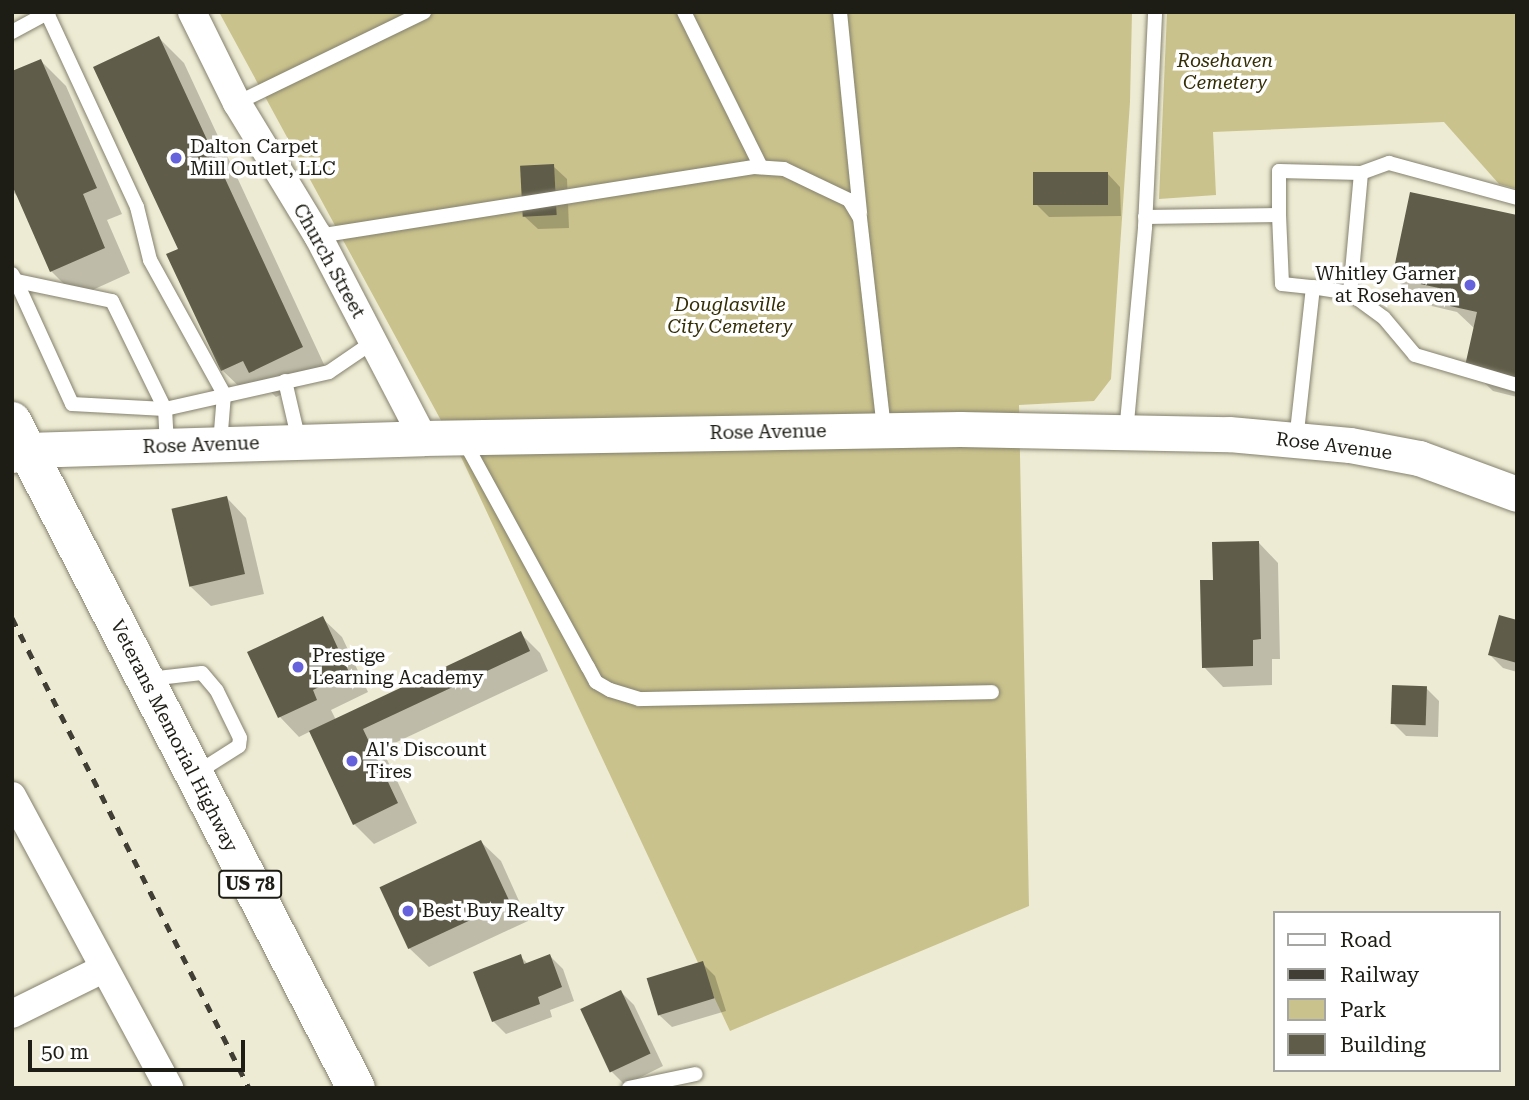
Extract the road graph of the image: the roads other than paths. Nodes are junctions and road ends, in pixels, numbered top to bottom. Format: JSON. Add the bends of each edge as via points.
{"nodes":[{"id":1,"x":192,"y":12,"type":"edge"},
{"id":2,"x":424,"y":12,"type":"edge"},
{"id":3,"x":684,"y":12,"type":"edge"},
{"id":4,"x":840,"y":12,"type":"edge"},
{"id":5,"x":1155,"y":12,"type":"edge"},
{"id":6,"x":48,"y":13,"type":"edge"},
{"id":7,"x":12,"y":32,"type":"edge"},
{"id":8,"x":237,"y":103,"type":"junction"},
{"id":9,"x":761,"y":167,"type":"junction"},
{"id":10,"x":1361,"y":173,"type":"junction"},
{"id":11,"x":1517,"y":198,"type":"edge"},
{"id":12,"x":1279,"y":215,"type":"junction"},
{"id":13,"x":1145,"y":216,"type":"junction"},
{"id":14,"x":860,"y":218,"type":"junction"},
{"id":15,"x":318,"y":236,"type":"junction"},
{"id":16,"x":13,"y":279,"type":"edge"},
{"id":17,"x":1313,"y":287,"type":"junction"},
{"id":18,"x":1350,"y":293,"type":"junction"},
{"id":19,"x":373,"y":342,"type":"junction"},
{"id":20,"x":285,"y":381,"type":"junction"},
{"id":21,"x":1517,"y":385,"type":"edge"},
{"id":22,"x":224,"y":394,"type":"junction"},
{"id":23,"x":165,"y":409,"type":"junction"},
{"id":24,"x":884,"y":430,"type":"junction"},
{"id":25,"x":1125,"y":434,"type":"junction"},
{"id":26,"x":423,"y":438,"type":"junction"},
{"id":27,"x":462,"y":438,"type":"junction"},
{"id":28,"x":1296,"y":439,"type":"junction"},
{"id":29,"x":17,"y":442,"type":"edge"},
{"id":30,"x":300,"y":442,"type":"junction"},
{"id":31,"x":220,"y":444,"type":"junction"},
{"id":32,"x":167,"y":446,"type":"junction"},
{"id":33,"x":1517,"y":494,"type":"edge"},
{"id":34,"x":145,"y":680,"type":"junction"},
{"id":35,"x":992,"y":692,"type":"dead end"},
{"id":36,"x":194,"y":775,"type":"junction"},
{"id":37,"x":12,"y":796,"type":"edge"},
{"id":38,"x":103,"y":969,"type":"junction"},
{"id":39,"x":12,"y":1014,"type":"edge"},
{"id":40,"x":696,"y":1073,"type":"dead end"},
{"id":41,"x":169,"y":1088,"type":"edge"},
{"id":42,"x":356,"y":1088,"type":"edge"},
{"id":43,"x":629,"y":1088,"type":"edge"}],
"edges":[{"from":1,"to":8,"type":"street","name":"Church Street"},
{"from":2,"to":8,"type":"lane"},
{"from":3,"to":9,"type":"lane"},
{"from":4,"to":14,"type":"lane"},
{"from":5,"to":13,"type":"lane"},
{"from":6,"to":7,"type":"lane"},
{"from":6,"to":22,"type":"lane","via":[[138,207],[150,260]]},
{"from":8,"to":15,"type":"street","name":"Church Street"},
{"from":9,"to":14,"type":"lane","via":[[784,169],[822,185],[849,200]]},
{"from":9,"to":15,"type":"lane"},
{"from":10,"to":11,"type":"lane","via":[[1389,163]]},
{"from":10,"to":12,"type":"lane","via":[[1279,171]]},
{"from":10,"to":18,"type":"lane"},
{"from":12,"to":13,"type":"lane"},
{"from":12,"to":17,"type":"lane","via":[[1282,284]]},
{"from":13,"to":25,"type":"lane"},
{"from":14,"to":24,"type":"lane"},
{"from":15,"to":19,"type":"street","name":"Church Street"},
{"from":16,"to":23,"type":"lane","via":[[112,301]]},
{"from":16,"to":23,"type":"lane","via":[[72,404]]},
{"from":17,"to":18,"type":"lane"},
{"from":17,"to":28,"type":"lane"},
{"from":18,"to":21,"type":"lane","via":[[1384,318],[1415,355]]},
{"from":19,"to":20,"type":"lane","via":[[329,372]]},
{"from":19,"to":26,"type":"street","name":"Church Street"},
{"from":20,"to":22,"type":"lane"},
{"from":20,"to":30,"type":"lane"},
{"from":22,"to":23,"type":"lane"},
{"from":22,"to":31,"type":"lane"},
{"from":23,"to":32,"type":"lane"},
{"from":24,"to":25,"type":"street","name":"Rose Avenue"},
{"from":24,"to":27,"type":"street","name":"Rose Avenue"},
{"from":25,"to":28,"type":"street","name":"Rose Avenue"},
{"from":26,"to":27,"type":"street","name":"Rose Avenue"},
{"from":26,"to":30,"type":"street","name":"Rose Avenue"},
{"from":27,"to":35,"type":"lane","via":[[587,667],[596,682],[610,690],[639,699]]},
{"from":28,"to":33,"type":"street","name":"Rose Avenue","via":[[1419,458]]},
{"from":29,"to":32,"type":"street","name":"Rose Avenue"},
{"from":29,"to":34,"type":"main road","name":"Veterans Memorial Highway","number":"US 78"},
{"from":30,"to":31,"type":"street","name":"Rose Avenue"},
{"from":31,"to":32,"type":"street","name":"Rose Avenue"},
{"from":34,"to":36,"type":"main road","name":"Veterans Memorial Highway","number":"US 78"},
{"from":34,"to":36,"type":"lane","via":[[202,673],[211,680],[240,738],[239,746]]},
{"from":36,"to":42,"type":"main road","name":"Veterans Memorial Highway","number":"US 78"},
{"from":37,"to":38,"type":"street"},
{"from":38,"to":39,"type":"street"},
{"from":38,"to":41,"type":"street"},
{"from":40,"to":43,"type":"lane"}]}
